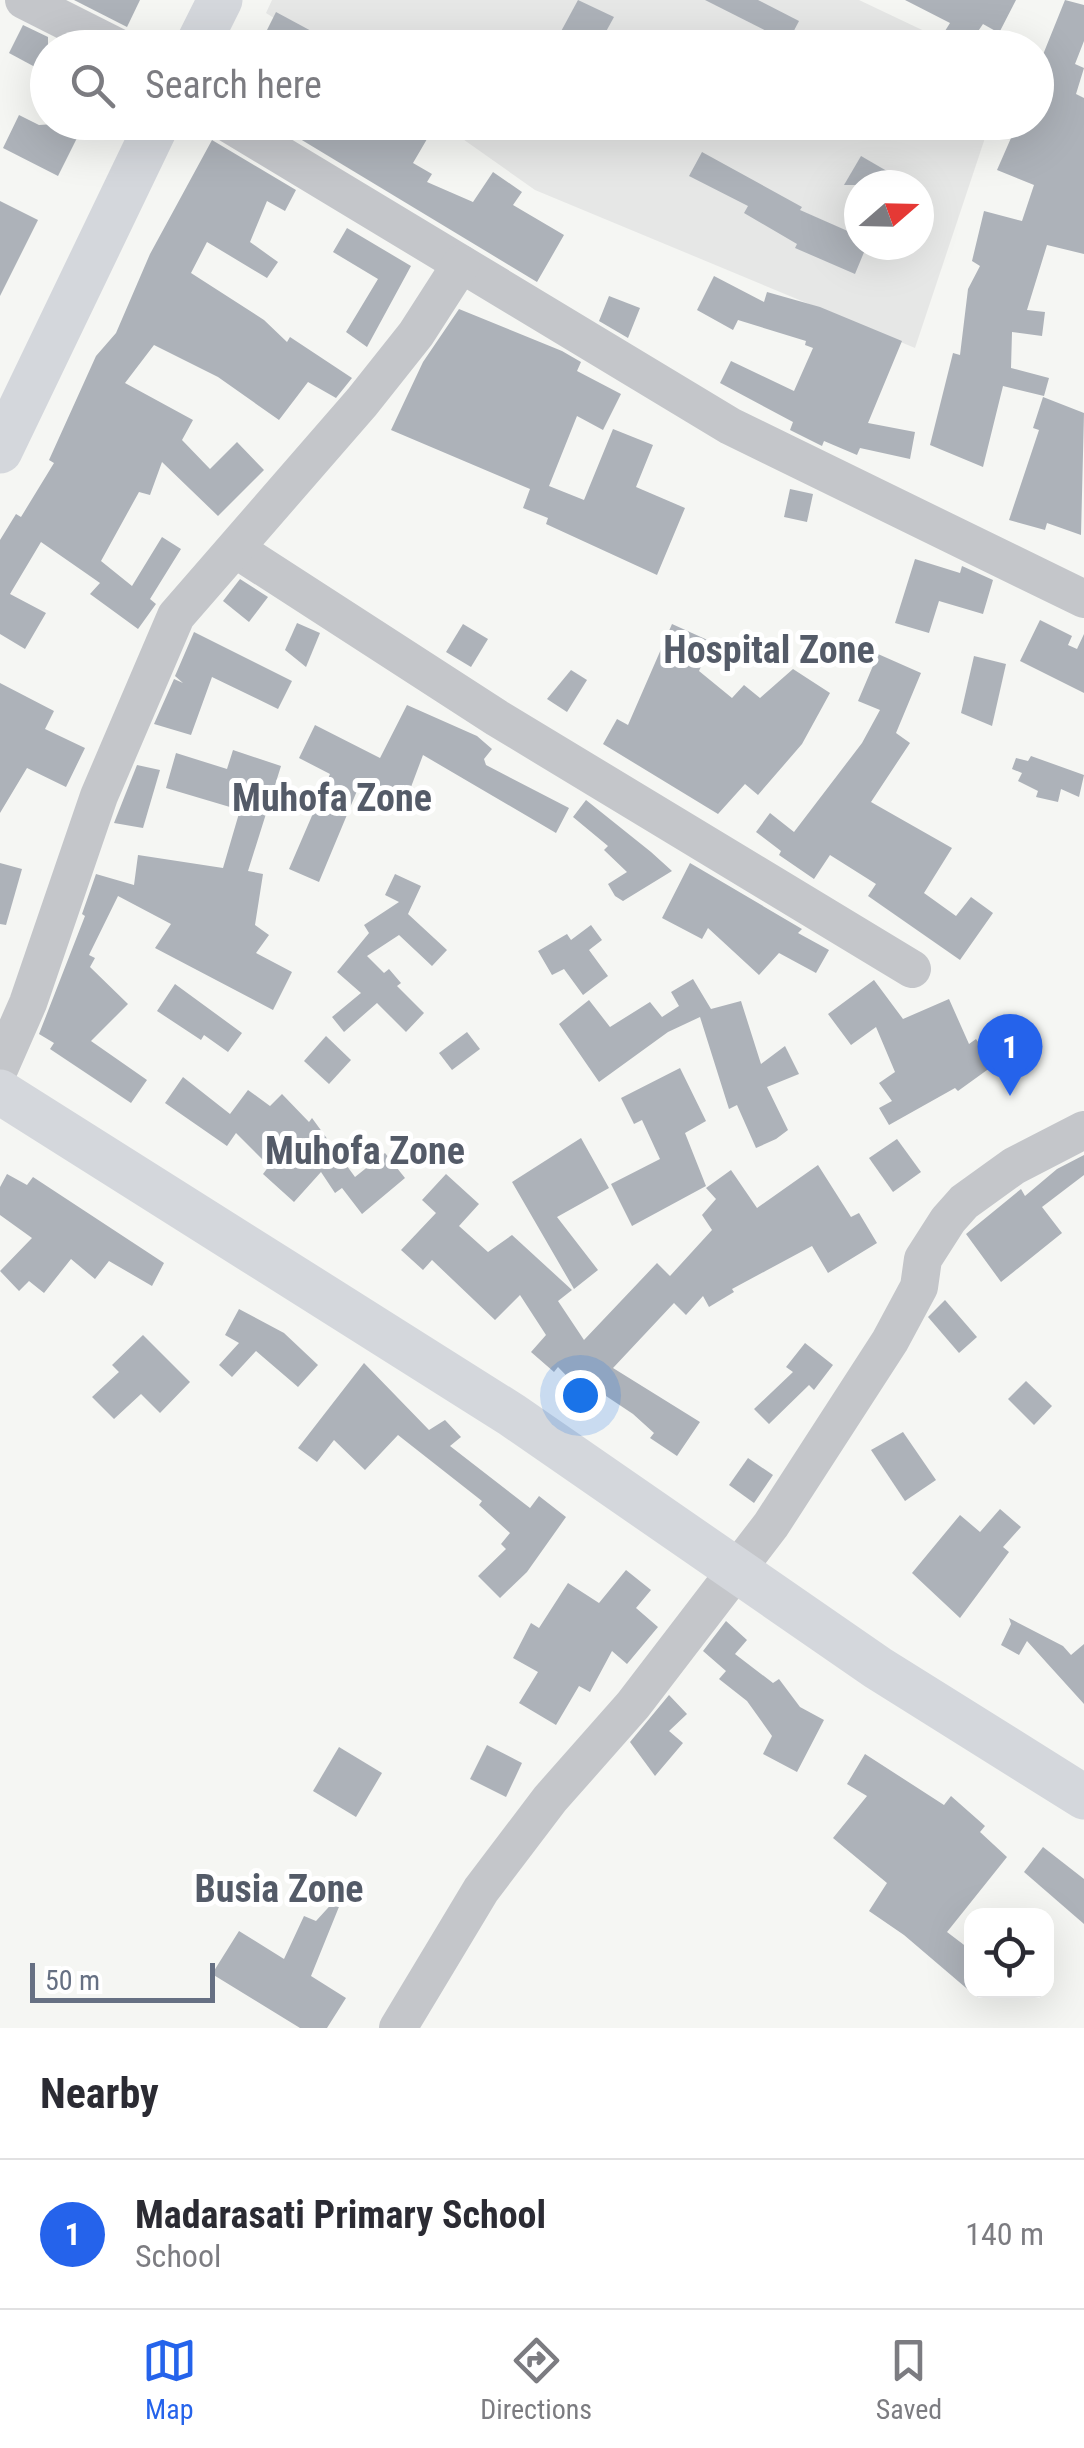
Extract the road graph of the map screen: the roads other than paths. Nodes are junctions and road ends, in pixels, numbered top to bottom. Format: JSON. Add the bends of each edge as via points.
{"nodes":[{"id":1,"x":24,"y":0,"type":"edge"},
{"id":2,"x":220,"y":0,"type":"edge"},
{"id":3,"x":84,"y":30,"type":"edge"},
{"id":4,"x":205,"y":30,"type":"edge"},
{"id":5,"x":149,"y":140,"type":"edge"},
{"id":6,"x":256,"y":140,"type":"edge"},
{"id":7,"x":461,"y":264,"type":"junction"},
{"id":8,"x":0,"y":451,"type":"edge"},
{"id":9,"x":237,"y":550,"type":"junction"},
{"id":10,"x":1084,"y":599,"type":"edge"},
{"id":11,"x":912,"y":968,"type":"dead end"},
{"id":12,"x":0,"y":1067,"type":"edge"},
{"id":13,"x":0,"y":1092,"type":"edge"},
{"id":14,"x":1084,"y":1130,"type":"edge"},
{"id":15,"x":737,"y":1568,"type":"junction"},
{"id":16,"x":1084,"y":1798,"type":"edge"},
{"id":17,"x":398,"y":2028,"type":"edge"}],
"edges":[{"from":1,"to":3,"type":"street"},
{"from":2,"to":4,"type":"main road"},
{"from":5,"to":8,"type":"main road"},
{"from":6,"to":7,"type":"street"},
{"from":7,"to":9,"type":"street","via":[[416,334]]},
{"from":7,"to":10,"type":"street","via":[[730,426]]},
{"from":9,"to":11,"type":"street","via":[[482,708]]},
{"from":9,"to":12,"type":"street","via":[[176,616],[158,652]]},
{"from":13,"to":15,"type":"main road","via":[[512,1415]]},
{"from":14,"to":15,"type":"street","via":[[1014,1166],[948,1220],[923,1259],[919,1287],[890,1341]]},
{"from":15,"to":16,"type":"main road","via":[[878,1668]]},
{"from":15,"to":17,"type":"street","via":[[481,1890]]}]}
